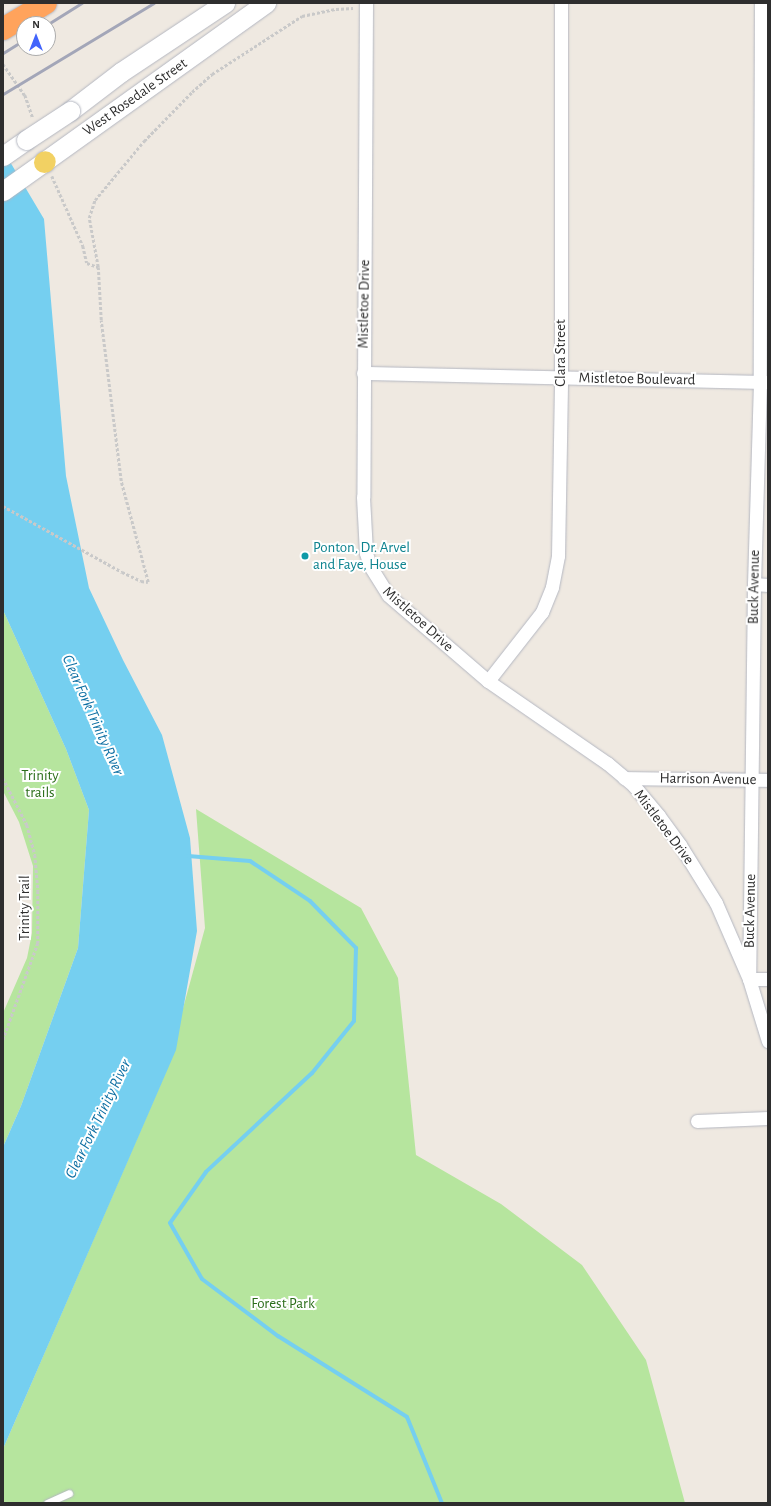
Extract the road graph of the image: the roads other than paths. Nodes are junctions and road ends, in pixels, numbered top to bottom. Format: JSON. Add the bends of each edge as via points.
{"nodes":[{"id":1,"x":45,"y":3,"type":"edge"},
{"id":2,"x":225,"y":3,"type":"edge"},
{"id":3,"x":266,"y":3,"type":"edge"},
{"id":4,"x":561,"y":3,"type":"edge"},
{"id":5,"x":761,"y":3,"type":"edge"},
{"id":6,"x":362,"y":5,"type":"edge"},
{"id":7,"x":3,"y":29,"type":"edge"},
{"id":8,"x":26,"y":140,"type":"junction"},
{"id":9,"x":3,"y":149,"type":"edge"},
{"id":10,"x":3,"y":156,"type":"edge"},
{"id":11,"x":764,"y":181,"type":"edge"},
{"id":12,"x":3,"y":191,"type":"edge"},
{"id":13,"x":363,"y":373,"type":"junction"},
{"id":14,"x":561,"y":377,"type":"junction"},
{"id":15,"x":764,"y":382,"type":"edge"},
{"id":16,"x":754,"y":584,"type":"junction"},
{"id":17,"x":768,"y":585,"type":"edge"},
{"id":18,"x":488,"y":681,"type":"junction"},
{"id":19,"x":624,"y":778,"type":"junction"},
{"id":20,"x":752,"y":780,"type":"junction"},
{"id":21,"x":768,"y":780,"type":"edge"},
{"id":22,"x":749,"y":979,"type":"junction"},
{"id":23,"x":768,"y":979,"type":"edge"},
{"id":24,"x":768,"y":1041,"type":"edge"},
{"id":25,"x":768,"y":1118,"type":"edge"},
{"id":26,"x":697,"y":1121,"type":"dead end"},
{"id":27,"x":69,"y":1493,"type":"dead end"},
{"id":28,"x":47,"y":1503,"type":"edge"}],
"edges":[{"from":1,"to":7,"type":"highway"},
{"from":2,"to":8,"type":"main road","name":"West Rosedale Street","bridge":true,"via":[[121,72],[70,111]]},
{"from":3,"to":12,"type":"main road","name":"West Rosedale Street"},
{"from":4,"to":14,"type":"street","name":"Clara Street"},
{"from":5,"to":11,"type":"street","name":"Buck Avenue"},
{"from":6,"to":13,"type":"street","name":"Mistletoe Drive"},
{"from":8,"to":9,"type":"main road"},
{"from":8,"to":10,"type":"main road","name":"West Rosedale Street"},
{"from":11,"to":15,"type":"street","name":"Buck Avenue"},
{"from":13,"to":14,"type":"street","name":"Mistletoe Boulevard"},
{"from":13,"to":18,"type":"street","name":"Mistletoe Drive","via":[[363,504],[366,553],[370,566],[388,596]]},
{"from":14,"to":15,"type":"street","name":"Mistletoe Boulevard"},
{"from":14,"to":18,"type":"street","name":"Clara Street","via":[[558,556],[552,587],[542,612]]},
{"from":15,"to":16,"type":"street","name":"Buck Avenue"},
{"from":16,"to":17,"type":"street"},
{"from":16,"to":20,"type":"street","name":"Buck Avenue"},
{"from":18,"to":19,"type":"street","name":"Mistletoe Drive"},
{"from":19,"to":20,"type":"street","name":"Harrison Avenue"},
{"from":19,"to":22,"type":"street","name":"Mistletoe Drive","via":[[660,816],[684,851],[716,903]]},
{"from":20,"to":21,"type":"street","name":"Harrison Avenue"},
{"from":20,"to":22,"type":"street","name":"Buck Avenue"},
{"from":22,"to":23,"type":"street"},
{"from":22,"to":24,"type":"street","name":"Mistletoe Drive"},
{"from":25,"to":26,"type":"street"},
{"from":27,"to":28,"type":"lane"}]}
